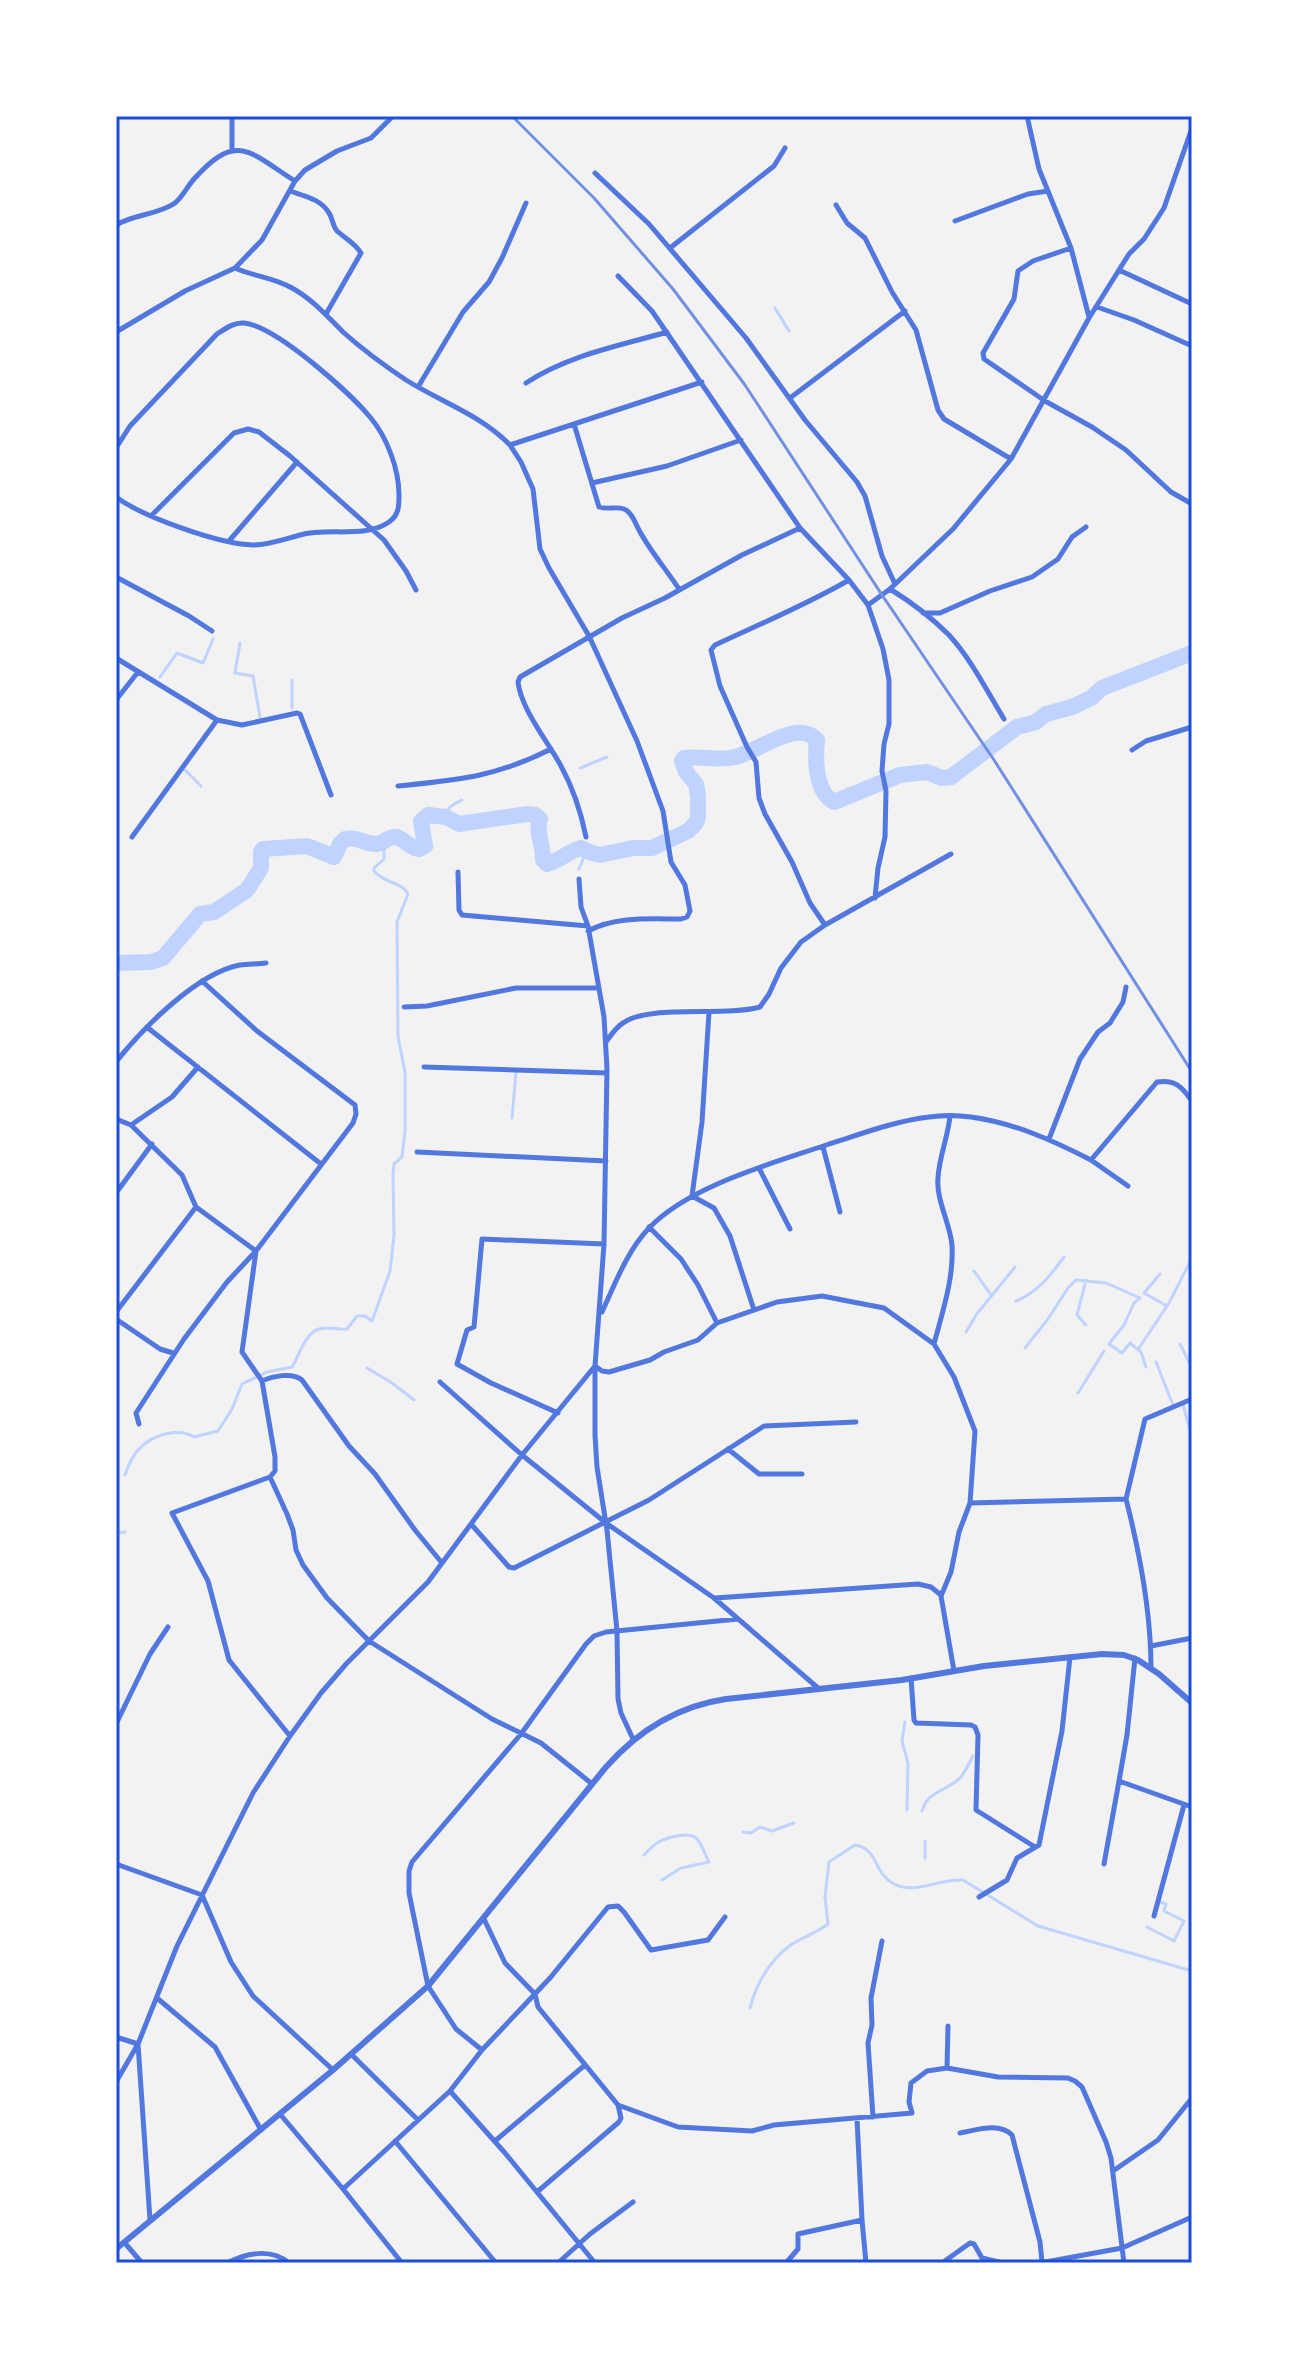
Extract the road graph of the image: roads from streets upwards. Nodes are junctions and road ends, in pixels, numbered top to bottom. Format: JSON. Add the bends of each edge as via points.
{"nodes":[{"id":1,"x":232,"y":116,"type":"edge"},
{"id":2,"x":393,"y":116,"type":"edge"},
{"id":3,"x":1027,"y":116,"type":"edge"},
{"id":4,"x":1192,"y":130,"type":"edge"},
{"id":5,"x":785,"y":148,"type":"dead end"},
{"id":6,"x":232,"y":149,"type":"junction"},
{"id":7,"x":595,"y":173,"type":"dead end"},
{"id":8,"x":295,"y":181,"type":"junction"},
{"id":9,"x":289,"y":190,"type":"junction"},
{"id":10,"x":1048,"y":191,"type":"junction"},
{"id":11,"x":526,"y":203,"type":"dead end"},
{"id":12,"x":836,"y":205,"type":"dead end"},
{"id":13,"x":955,"y":221,"type":"dead end"},
{"id":14,"x":116,"y":225,"type":"edge"},
{"id":15,"x":670,"y":248,"type":"junction"},
{"id":16,"x":1071,"y":248,"type":"junction"},
{"id":17,"x":235,"y":268,"type":"junction"},
{"id":18,"x":1119,"y":270,"type":"junction"},
{"id":19,"x":618,"y":276,"type":"dead end"},
{"id":20,"x":1192,"y":304,"type":"edge"},
{"id":21,"x":1097,"y":307,"type":"junction"},
{"id":22,"x":905,"y":311,"type":"junction"},
{"id":23,"x":326,"y":314,"type":"junction"},
{"id":24,"x":1089,"y":318,"type":"junction"},
{"id":25,"x":116,"y":332,"type":"edge"},
{"id":26,"x":667,"y":332,"type":"junction"},
{"id":27,"x":1192,"y":346,"type":"edge"},
{"id":28,"x":702,"y":382,"type":"junction"},
{"id":29,"x":526,"y":383,"type":"dead end"},
{"id":30,"x":418,"y":387,"type":"junction"},
{"id":31,"x":790,"y":398,"type":"junction"},
{"id":32,"x":1045,"y":401,"type":"junction"},
{"id":33,"x":574,"y":424,"type":"junction"},
{"id":34,"x":741,"y":440,"type":"junction"},
{"id":35,"x":510,"y":445,"type":"junction"},
{"id":36,"x":116,"y":448,"type":"edge"},
{"id":37,"x":1011,"y":459,"type":"junction"},
{"id":38,"x":297,"y":462,"type":"junction"},
{"id":39,"x":592,"y":483,"type":"junction"},
{"id":40,"x":116,"y":497,"type":"edge"},
{"id":41,"x":1192,"y":504,"type":"edge"},
{"id":42,"x":152,"y":515,"type":"junction"},
{"id":43,"x":1086,"y":527,"type":"dead end"},
{"id":44,"x":800,"y":528,"type":"junction"},
{"id":45,"x":372,"y":530,"type":"junction"},
{"id":46,"x":229,"y":542,"type":"junction"},
{"id":47,"x":116,"y":577,"type":"edge"},
{"id":48,"x":849,"y":580,"type":"junction"},
{"id":49,"x":893,"y":587,"type":"junction"},
{"id":50,"x":679,"y":589,"type":"junction"},
{"id":51,"x":416,"y":590,"type":"dead end"},
{"id":52,"x":868,"y":605,"type":"junction"},
{"id":53,"x":923,"y":613,"type":"junction"},
{"id":54,"x":212,"y":631,"type":"dead end"},
{"id":55,"x":589,"y":636,"type":"junction"},
{"id":56,"x":116,"y":658,"type":"edge"},
{"id":57,"x":138,"y":672,"type":"junction"},
{"id":58,"x":116,"y":700,"type":"edge"},
{"id":59,"x":1004,"y":719,"type":"dead end"},
{"id":60,"x":217,"y":720,"type":"junction"},
{"id":61,"x":1192,"y":727,"type":"edge"},
{"id":62,"x":551,"y":749,"type":"junction"},
{"id":63,"x":1132,"y":750,"type":"dead end"},
{"id":64,"x":398,"y":786,"type":"dead end"},
{"id":65,"x":331,"y":795,"type":"dead end"},
{"id":66,"x":132,"y":837,"type":"dead end"},
{"id":67,"x":586,"y":837,"type":"dead end"},
{"id":68,"x":951,"y":854,"type":"dead end"},
{"id":69,"x":458,"y":872,"type":"dead end"},
{"id":70,"x":579,"y":879,"type":"dead end"},
{"id":71,"x":875,"y":898,"type":"junction"},
{"id":72,"x":825,"y":925,"type":"junction"},
{"id":73,"x":588,"y":929,"type":"junction"},
{"id":74,"x":266,"y":963,"type":"dead end"},
{"id":75,"x":202,"y":981,"type":"junction"},
{"id":76,"x":1126,"y":987,"type":"dead end"},
{"id":77,"x":598,"y":988,"type":"junction"},
{"id":78,"x":404,"y":1007,"type":"dead end"},
{"id":79,"x":709,"y":1012,"type":"junction"},
{"id":80,"x":148,"y":1028,"type":"junction"},
{"id":81,"x":606,"y":1042,"type":"junction"},
{"id":82,"x":116,"y":1062,"type":"edge"},
{"id":83,"x":198,"y":1067,"type":"junction"},
{"id":84,"x":424,"y":1067,"type":"dead end"},
{"id":85,"x":607,"y":1073,"type":"junction"},
{"id":86,"x":1192,"y":1101,"type":"edge"},
{"id":87,"x":950,"y":1116,"type":"junction"},
{"id":88,"x":116,"y":1119,"type":"edge"},
{"id":89,"x":131,"y":1125,"type":"junction"},
{"id":90,"x":1049,"y":1139,"type":"junction"},
{"id":91,"x":152,"y":1144,"type":"junction"},
{"id":92,"x":823,"y":1147,"type":"junction"},
{"id":93,"x":417,"y":1152,"type":"dead end"},
{"id":94,"x":1091,"y":1160,"type":"junction"},
{"id":95,"x":606,"y":1161,"type":"junction"},
{"id":96,"x":321,"y":1164,"type":"junction"},
{"id":97,"x":759,"y":1168,"type":"junction"},
{"id":98,"x":1128,"y":1186,"type":"dead end"},
{"id":99,"x":116,"y":1193,"type":"edge"},
{"id":100,"x":692,"y":1196,"type":"junction"},
{"id":101,"x":196,"y":1207,"type":"junction"},
{"id":102,"x":840,"y":1212,"type":"dead end"},
{"id":103,"x":649,"y":1227,"type":"junction"},
{"id":104,"x":790,"y":1229,"type":"dead end"},
{"id":105,"x":604,"y":1244,"type":"junction"},
{"id":106,"x":256,"y":1251,"type":"junction"},
{"id":107,"x":754,"y":1310,"type":"junction"},
{"id":108,"x":116,"y":1312,"type":"edge"},
{"id":109,"x":599,"y":1317,"type":"junction"},
{"id":110,"x":116,"y":1319,"type":"edge"},
{"id":111,"x":717,"y":1323,"type":"junction"},
{"id":112,"x":934,"y":1344,"type":"junction"},
{"id":113,"x":173,"y":1354,"type":"junction"},
{"id":114,"x":595,"y":1366,"type":"junction"},
{"id":115,"x":262,"y":1381,"type":"junction"},
{"id":116,"x":440,"y":1382,"type":"dead end"},
{"id":117,"x":1192,"y":1399,"type":"edge"},
{"id":118,"x":558,"y":1413,"type":"junction"},
{"id":119,"x":856,"y":1422,"type":"dead end"},
{"id":120,"x":139,"y":1424,"type":"dead end"},
{"id":121,"x":728,"y":1449,"type":"junction"},
{"id":122,"x":522,"y":1455,"type":"junction"},
{"id":123,"x":802,"y":1474,"type":"dead end"},
{"id":124,"x":270,"y":1477,"type":"junction"},
{"id":125,"x":1126,"y":1499,"type":"junction"},
{"id":126,"x":970,"y":1503,"type":"junction"},
{"id":127,"x":606,"y":1523,"type":"junction"},
{"id":128,"x":471,"y":1524,"type":"junction"},
{"id":129,"x":442,"y":1563,"type":"junction"},
{"id":130,"x":941,"y":1596,"type":"junction"},
{"id":131,"x":714,"y":1598,"type":"junction"},
{"id":132,"x":738,"y":1619,"type":"junction"},
{"id":133,"x":168,"y":1627,"type":"dead end"},
{"id":134,"x":617,"y":1631,"type":"junction"},
{"id":135,"x":1192,"y":1638,"type":"edge"},
{"id":136,"x":369,"y":1641,"type":"junction"},
{"id":137,"x":1151,"y":1646,"type":"junction"},
{"id":138,"x":1070,"y":1657,"type":"junction"},
{"id":139,"x":1135,"y":1658,"type":"junction"},
{"id":140,"x":1151,"y":1668,"type":"junction"},
{"id":141,"x":954,"y":1671,"type":"junction"},
{"id":142,"x":911,"y":1678,"type":"junction"},
{"id":143,"x":818,"y":1689,"type":"junction"},
{"id":144,"x":1192,"y":1703,"type":"edge"},
{"id":145,"x":116,"y":1724,"type":"edge"},
{"id":146,"x":521,"y":1734,"type":"junction"},
{"id":147,"x":290,"y":1736,"type":"junction"},
{"id":148,"x":633,"y":1739,"type":"junction"},
{"id":149,"x":1119,"y":1781,"type":"junction"},
{"id":150,"x":591,"y":1783,"type":"junction"},
{"id":151,"x":1184,"y":1805,"type":"junction"},
{"id":152,"x":1192,"y":1807,"type":"edge"},
{"id":153,"x":1036,"y":1847,"type":"junction"},
{"id":154,"x":116,"y":1864,"type":"edge"},
{"id":155,"x":1104,"y":1864,"type":"dead end"},
{"id":156,"x":202,"y":1895,"type":"junction"},
{"id":157,"x":979,"y":1897,"type":"dead end"},
{"id":158,"x":1154,"y":1916,"type":"dead end"},
{"id":159,"x":725,"y":1917,"type":"dead end"},
{"id":160,"x":484,"y":1919,"type":"junction"},
{"id":161,"x":882,"y":1941,"type":"dead end"},
{"id":162,"x":428,"y":1986,"type":"junction"},
{"id":163,"x":535,"y":1994,"type":"junction"},
{"id":164,"x":157,"y":1998,"type":"junction"},
{"id":165,"x":948,"y":2026,"type":"dead end"},
{"id":166,"x":116,"y":2037,"type":"edge"},
{"id":167,"x":138,"y":2044,"type":"junction"},
{"id":168,"x":482,"y":2050,"type":"junction"},
{"id":169,"x":351,"y":2054,"type":"junction"},
{"id":170,"x":585,"y":2065,"type":"junction"},
{"id":171,"x":947,"y":2068,"type":"junction"},
{"id":172,"x":333,"y":2070,"type":"junction"},
{"id":173,"x":116,"y":2082,"type":"edge"},
{"id":174,"x":450,"y":2091,"type":"junction"},
{"id":175,"x":1192,"y":2098,"type":"edge"},
{"id":176,"x":618,"y":2105,"type":"junction"},
{"id":177,"x":280,"y":2114,"type":"junction"},
{"id":178,"x":873,"y":2117,"type":"junction"},
{"id":179,"x":857,"y":2119,"type":"junction"},
{"id":180,"x":418,"y":2120,"type":"junction"},
{"id":181,"x":261,"y":2130,"type":"junction"},
{"id":182,"x":960,"y":2133,"type":"dead end"},
{"id":183,"x":395,"y":2141,"type":"junction"},
{"id":184,"x":495,"y":2141,"type":"junction"},
{"id":185,"x":1113,"y":2172,"type":"junction"},
{"id":186,"x":343,"y":2189,"type":"junction"},
{"id":187,"x":537,"y":2192,"type":"junction"},
{"id":188,"x":633,"y":2202,"type":"dead end"},
{"id":189,"x":1192,"y":2217,"type":"edge"},
{"id":190,"x":150,"y":2220,"type":"junction"},
{"id":191,"x":862,"y":2220,"type":"junction"},
{"id":192,"x":124,"y":2242,"type":"junction"},
{"id":193,"x":578,"y":2244,"type":"junction"},
{"id":194,"x":1122,"y":2248,"type":"junction"},
{"id":195,"x":116,"y":2249,"type":"edge"},
{"id":196,"x":1040,"y":2262,"type":"edge"},
{"id":197,"x":142,"y":2263,"type":"edge"},
{"id":198,"x":227,"y":2263,"type":"edge"},
{"id":199,"x":289,"y":2263,"type":"edge"},
{"id":200,"x":402,"y":2263,"type":"edge"},
{"id":201,"x":496,"y":2263,"type":"edge"},
{"id":202,"x":558,"y":2263,"type":"edge"},
{"id":203,"x":595,"y":2263,"type":"edge"},
{"id":204,"x":786,"y":2263,"type":"edge"},
{"id":205,"x":866,"y":2263,"type":"edge"},
{"id":206,"x":942,"y":2263,"type":"edge"},
{"id":207,"x":1003,"y":2263,"type":"edge"},
{"id":208,"x":1124,"y":2263,"type":"edge"}],
"edges":[{"from":1,"to":6,"type":"street"},
{"from":2,"to":8,"type":"street","via":[[371,138],[319,160]]},
{"from":3,"to":10,"type":"street"},
{"from":4,"to":18,"type":"street","via":[[1164,208]]},
{"from":5,"to":15,"type":"street","via":[[774,166]]},
{"from":6,"to":8,"type":"street","via":[[253,154]]},
{"from":6,"to":14,"type":"street","via":[[202,170],[171,206]]},
{"from":7,"to":15,"type":"street"},
{"from":8,"to":9,"type":"street"},
{"from":9,"to":17,"type":"street","via":[[262,240]]},
{"from":9,"to":23,"type":"street","via":[[317,200],[336,230],[361,253]]},
{"from":10,"to":13,"type":"street"},
{"from":10,"to":16,"type":"street"},
{"from":11,"to":30,"type":"street","via":[[489,282],[463,312]]},
{"from":12,"to":22,"type":"street","via":[[865,238]]},
{"from":15,"to":31,"type":"street"},
{"from":16,"to":24,"type":"street"},
{"from":16,"to":32,"type":"street","via":[[1018,271],[1014,299],[983,353],[985,360]]},
{"from":17,"to":23,"type":"street","via":[[279,281]]},
{"from":17,"to":25,"type":"street"},
{"from":18,"to":20,"type":"street"},
{"from":18,"to":21,"type":"street"},
{"from":19,"to":26,"type":"street"},
{"from":21,"to":24,"type":"street"},
{"from":21,"to":27,"type":"street"},
{"from":22,"to":31,"type":"street"},
{"from":22,"to":37,"type":"street","via":[[944,419]]},
{"from":23,"to":30,"type":"street"},
{"from":24,"to":32,"type":"street"},
{"from":26,"to":28,"type":"street"},
{"from":26,"to":29,"type":"street","via":[[571,360]]},
{"from":28,"to":33,"type":"street"},
{"from":28,"to":34,"type":"street"},
{"from":30,"to":35,"type":"street"},
{"from":31,"to":49,"type":"street","via":[[865,496]]},
{"from":32,"to":37,"type":"street"},
{"from":32,"to":41,"type":"street","via":[[1126,450],[1171,492]]},
{"from":33,"to":35,"type":"street"},
{"from":33,"to":39,"type":"street"},
{"from":34,"to":39,"type":"street","via":[[667,466]]},
{"from":34,"to":44,"type":"street"},
{"from":35,"to":55,"type":"street","via":[[533,489],[540,549]]},
{"from":36,"to":45,"type":"street","via":[[130,426],[217,334],[232,325],[256,326],[301,354],[371,418],[397,472],[399,506],[391,521]]},
{"from":37,"to":49,"type":"street","via":[[953,529]]},
{"from":38,"to":42,"type":"street","via":[[259,432],[234,433]]},
{"from":38,"to":45,"type":"street"},
{"from":38,"to":46,"type":"street"},
{"from":39,"to":50,"type":"street","via":[[599,507],[631,514]]},
{"from":40,"to":42,"type":"street"},
{"from":42,"to":46,"type":"street"},
{"from":43,"to":53,"type":"street","via":[[1058,559],[1032,577],[940,613]]},
{"from":44,"to":48,"type":"street"},
{"from":44,"to":50,"type":"street"},
{"from":45,"to":46,"type":"street","via":[[310,532],[255,545]]},
{"from":45,"to":51,"type":"street"},
{"from":47,"to":54,"type":"street"},
{"from":48,"to":52,"type":"street"},
{"from":48,"to":72,"type":"street","via":[[712,648],[720,686],[757,768],[765,814]]},
{"from":49,"to":52,"type":"street"},
{"from":49,"to":53,"type":"street"},
{"from":50,"to":55,"type":"street"},
{"from":52,"to":71,"type":"street","via":[[889,680],[882,771],[885,837]]},
{"from":53,"to":59,"type":"street","via":[[949,636]]},
{"from":55,"to":62,"type":"street","via":[[518,682]]},
{"from":55,"to":73,"type":"street","via":[[663,811],[671,862],[685,885],[690,911],[681,919],[615,922]]},
{"from":56,"to":57,"type":"street"},
{"from":57,"to":58,"type":"street"},
{"from":57,"to":60,"type":"street"},
{"from":60,"to":65,"type":"street","via":[[242,725],[300,714]]},
{"from":60,"to":66,"type":"street"},
{"from":61,"to":63,"type":"street"},
{"from":62,"to":64,"type":"street","via":[[494,773]]},
{"from":62,"to":67,"type":"street","via":[[580,808]]},
{"from":68,"to":71,"type":"street"},
{"from":69,"to":73,"type":"street","via":[[462,915]]},
{"from":70,"to":73,"type":"street"},
{"from":71,"to":72,"type":"street"},
{"from":72,"to":79,"type":"street","via":[[789,956],[760,1007]]},
{"from":73,"to":77,"type":"street"},
{"from":74,"to":75,"type":"street","via":[[239,965]]},
{"from":75,"to":80,"type":"street"},
{"from":75,"to":96,"type":"street","via":[[257,1031],[355,1105],[353,1123]]},
{"from":76,"to":90,"type":"street","via":[[1110,1023],[1080,1059]]},
{"from":77,"to":78,"type":"street","via":[[516,988]]},
{"from":77,"to":81,"type":"street"},
{"from":79,"to":81,"type":"street","via":[[642,1015],[624,1021]]},
{"from":79,"to":100,"type":"street"},
{"from":80,"to":82,"type":"street"},
{"from":80,"to":83,"type":"street"},
{"from":81,"to":85,"type":"street"},
{"from":83,"to":89,"type":"street","via":[[172,1097]]},
{"from":83,"to":96,"type":"street"},
{"from":84,"to":85,"type":"street"},
{"from":85,"to":95,"type":"street"},
{"from":86,"to":94,"type":"street","via":[[1181,1086],[1157,1082]]},
{"from":87,"to":90,"type":"street","via":[[1025,1129]]},
{"from":87,"to":92,"type":"street","via":[[907,1121]]},
{"from":87,"to":112,"type":"street","via":[[938,1188],[952,1261]]},
{"from":88,"to":89,"type":"street"},
{"from":89,"to":91,"type":"street"},
{"from":90,"to":94,"type":"street"},
{"from":91,"to":99,"type":"street"},
{"from":91,"to":101,"type":"street","via":[[182,1175]]},
{"from":92,"to":97,"type":"street"},
{"from":92,"to":102,"type":"street"},
{"from":93,"to":95,"type":"street"},
{"from":94,"to":98,"type":"street"},
{"from":95,"to":105,"type":"street"},
{"from":96,"to":106,"type":"street"},
{"from":97,"to":100,"type":"street"},
{"from":97,"to":104,"type":"street"},
{"from":100,"to":103,"type":"street"},
{"from":100,"to":107,"type":"street","via":[[714,1208],[730,1236]]},
{"from":101,"to":106,"type":"street"},
{"from":101,"to":108,"type":"street"},
{"from":103,"to":109,"type":"street"},
{"from":103,"to":111,"type":"street","via":[[681,1259]]},
{"from":105,"to":109,"type":"street"},
{"from":105,"to":118,"type":"street","via":[[482,1239],[474,1327],[467,1330],[457,1364]]},
{"from":106,"to":113,"type":"street"},
{"from":106,"to":115,"type":"street","via":[[242,1352]]},
{"from":107,"to":111,"type":"street"},
{"from":107,"to":112,"type":"street","via":[[822,1296],[884,1308]]},
{"from":109,"to":114,"type":"street"},
{"from":110,"to":113,"type":"street"},
{"from":111,"to":114,"type":"street","via":[[698,1340],[650,1360],[609,1372]]},
{"from":112,"to":126,"type":"street","via":[[954,1377],[975,1431]]},
{"from":113,"to":120,"type":"street","via":[[136,1413]]},
{"from":114,"to":118,"type":"street"},
{"from":114,"to":127,"type":"street","via":[[597,1467]]},
{"from":115,"to":124,"type":"street","via":[[275,1457]]},
{"from":115,"to":129,"type":"street","via":[[291,1375],[302,1380]]},
{"from":116,"to":122,"type":"street"},
{"from":117,"to":125,"type":"street","via":[[1145,1419]]},
{"from":118,"to":122,"type":"street"},
{"from":119,"to":121,"type":"street","via":[[764,1426]]},
{"from":121,"to":123,"type":"street","via":[[759,1474]]},
{"from":121,"to":127,"type":"street"},
{"from":122,"to":127,"type":"street"},
{"from":122,"to":128,"type":"street"},
{"from":124,"to":136,"type":"street","via":[[303,1565]]},
{"from":124,"to":147,"type":"street","via":[[172,1513],[208,1581],[229,1660]]},
{"from":125,"to":126,"type":"street"},
{"from":125,"to":137,"type":"street"},
{"from":126,"to":130,"type":"street"},
{"from":127,"to":128,"type":"street","via":[[511,1568]]},
{"from":127,"to":131,"type":"street"},
{"from":127,"to":134,"type":"street"},
{"from":128,"to":129,"type":"street"},
{"from":129,"to":136,"type":"street"},
{"from":130,"to":131,"type":"street","via":[[918,1584]]},
{"from":130,"to":141,"type":"street"},
{"from":131,"to":132,"type":"street"},
{"from":132,"to":134,"type":"street"},
{"from":132,"to":143,"type":"street"},
{"from":133,"to":145,"type":"street"},
{"from":134,"to":146,"type":"street","via":[[600,1633],[586,1644]]},
{"from":134,"to":148,"type":"street","via":[[618,1699]]},
{"from":135,"to":137,"type":"street"},
{"from":136,"to":146,"type":"street"},
{"from":136,"to":147,"type":"street"},
{"from":137,"to":140,"type":"street"},
{"from":138,"to":139,"type":"street"},
{"from":138,"to":141,"type":"street"},
{"from":138,"to":153,"type":"street","via":[[1062,1731]]},
{"from":139,"to":140,"type":"street"},
{"from":139,"to":149,"type":"street"},
{"from":140,"to":144,"type":"street"},
{"from":141,"to":142,"type":"street"},
{"from":142,"to":143,"type":"street"},
{"from":142,"to":153,"type":"street","via":[[916,1723],[975,1727],[976,1810]]},
{"from":143,"to":148,"type":"street","via":[[705,1702]]},
{"from":146,"to":150,"type":"street","via":[[541,1743]]},
{"from":146,"to":162,"type":"street","via":[[412,1862],[409,1893]]},
{"from":147,"to":156,"type":"street","via":[[253,1793]]},
{"from":148,"to":150,"type":"street"},
{"from":149,"to":151,"type":"street"},
{"from":149,"to":155,"type":"street"},
{"from":150,"to":160,"type":"street"},
{"from":151,"to":152,"type":"street"},
{"from":151,"to":158,"type":"street"},
{"from":153,"to":157,"type":"street","via":[[1017,1858],[1007,1880]]},
{"from":154,"to":156,"type":"street"},
{"from":156,"to":164,"type":"street"},
{"from":156,"to":172,"type":"street","via":[[231,1962],[253,1996]]},
{"from":159,"to":163,"type":"street","via":[[708,1940],[651,1950],[624,1912],[608,1907]]},
{"from":160,"to":162,"type":"street"},
{"from":160,"to":163,"type":"street","via":[[505,1963]]},
{"from":161,"to":178,"type":"street","via":[[868,2043]]},
{"from":162,"to":168,"type":"street","via":[[456,2029]]},
{"from":162,"to":169,"type":"street"},
{"from":163,"to":168,"type":"street"},
{"from":163,"to":170,"type":"street","via":[[538,2007]]},
{"from":164,"to":167,"type":"street"},
{"from":164,"to":181,"type":"street","via":[[215,2047]]},
{"from":165,"to":171,"type":"street"},
{"from":166,"to":167,"type":"street"},
{"from":167,"to":173,"type":"street"},
{"from":167,"to":190,"type":"street"},
{"from":168,"to":174,"type":"street"},
{"from":169,"to":172,"type":"street"},
{"from":169,"to":180,"type":"street"},
{"from":170,"to":176,"type":"street"},
{"from":170,"to":184,"type":"street"},
{"from":171,"to":178,"type":"street","via":[[927,2071],[911,2083],[912,2113]]},
{"from":171,"to":185,"type":"street","via":[[1075,2081],[1103,2132]]},
{"from":172,"to":177,"type":"street"},
{"from":174,"to":180,"type":"street"},
{"from":174,"to":184,"type":"street"},
{"from":175,"to":185,"type":"street","via":[[1158,2140]]},
{"from":176,"to":179,"type":"street","via":[[678,2127],[717,2130]]},
{"from":176,"to":187,"type":"street","via":[[619,2122]]},
{"from":177,"to":181,"type":"street"},
{"from":177,"to":186,"type":"street"},
{"from":178,"to":179,"type":"street"},
{"from":179,"to":191,"type":"street"},
{"from":180,"to":183,"type":"street"},
{"from":181,"to":190,"type":"street"},
{"from":182,"to":196,"type":"street","via":[[998,2127],[1012,2135],[1040,2242]]},
{"from":183,"to":186,"type":"street"},
{"from":183,"to":201,"type":"street"},
{"from":184,"to":187,"type":"street"},
{"from":185,"to":194,"type":"street"},
{"from":186,"to":200,"type":"street"},
{"from":187,"to":193,"type":"street"},
{"from":188,"to":193,"type":"street"},
{"from":189,"to":194,"type":"street"},
{"from":190,"to":192,"type":"street"},
{"from":191,"to":204,"type":"street","via":[[798,2234],[798,2249]]},
{"from":191,"to":205,"type":"street"},
{"from":192,"to":195,"type":"street"},
{"from":192,"to":197,"type":"street"},
{"from":193,"to":202,"type":"street"},
{"from":193,"to":203,"type":"street"},
{"from":194,"to":196,"type":"street"},
{"from":194,"to":208,"type":"street"},
{"from":198,"to":199,"type":"street","via":[[271,2253]]},
{"from":206,"to":207,"type":"street","via":[[970,2243],[982,2258]]}]}
